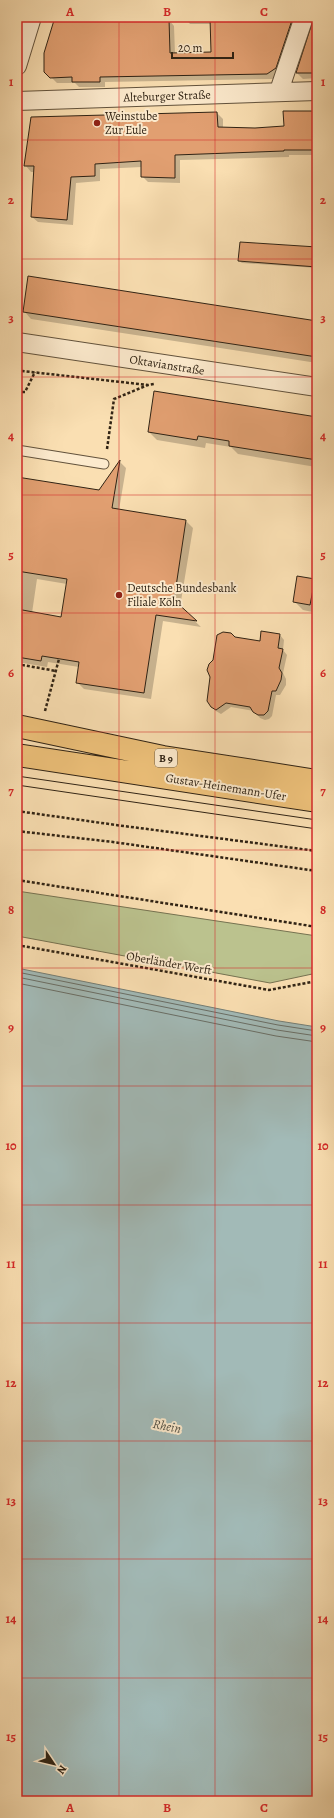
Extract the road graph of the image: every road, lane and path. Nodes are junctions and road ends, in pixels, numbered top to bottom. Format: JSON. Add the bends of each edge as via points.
{"nodes":[{"id":1,"x":32,"y":17,"type":"edge"},
{"id":2,"x":304,"y":17,"type":"edge"},
{"id":3,"x":17,"y":66,"type":"edge"},
{"id":4,"x":279,"y":91,"type":"junction"},
{"id":5,"x":317,"y":91,"type":"edge"},
{"id":6,"x":17,"y":101,"type":"edge"},
{"id":7,"x":17,"y":342,"type":"edge"},
{"id":8,"x":36,"y":372,"type":"junction"},
{"id":9,"x":17,"y":373,"type":"edge"},
{"id":10,"x":154,"y":384,"type":"dead end"},
{"id":11,"x":148,"y":385,"type":"junction"},
{"id":12,"x":317,"y":387,"type":"edge"},
{"id":13,"x":17,"y":392,"type":"edge"},
{"id":14,"x":17,"y":450,"type":"edge"},
{"id":15,"x":104,"y":464,"type":"joint"},
{"id":16,"x":59,"y":659,"type":"dead end"},
{"id":17,"x":17,"y":664,"type":"edge"},
{"id":18,"x":56,"y":671,"type":"junction"},
{"id":19,"x":17,"y":726,"type":"edge"},
{"id":20,"x":40,"y":731,"type":"junction"},
{"id":21,"x":17,"y":755,"type":"edge"},
{"id":22,"x":317,"y":781,"type":"edge"},
{"id":23,"x":317,"y":801,"type":"edge"},
{"id":24,"x":17,"y":810,"type":"edge"},
{"id":25,"x":17,"y":831,"type":"edge"},
{"id":26,"x":21,"y":831,"type":"junction"},
{"id":27,"x":317,"y":851,"type":"edge"},
{"id":28,"x":17,"y":865,"type":"edge"},
{"id":29,"x":317,"y":871,"type":"edge"},
{"id":30,"x":17,"y":880,"type":"edge"},
{"id":31,"x":17,"y":884,"type":"edge"},
{"id":32,"x":17,"y":907,"type":"edge"},
{"id":33,"x":317,"y":927,"type":"edge"},
{"id":34,"x":17,"y":945,"type":"edge"},
{"id":35,"x":317,"y":981,"type":"edge"}],
"edges":[{"from":1,"to":3,"type":"street"},
{"from":2,"to":4,"type":"street"},
{"from":4,"to":5,"type":"street","name":"Alteburger Straße"},
{"from":4,"to":6,"type":"street","name":"Alteburger Straße"},
{"from":7,"to":12,"type":"street","name":"Oktavianstraße"},
{"from":8,"to":9,"type":"path"},
{"from":8,"to":11,"type":"path"},
{"from":8,"to":13,"type":"path","via":[[25,392]]},
{"from":10,"to":11,"type":"path"},
{"from":11,"to":15,"type":"path","via":[[114,399]]},
{"from":14,"to":15,"type":"lane"},
{"from":16,"to":18,"type":"path"},
{"from":17,"to":18,"type":"path"},
{"from":18,"to":20,"type":"path"},
{"from":19,"to":20,"type":"main road","name":"Gustav-Heinemann-Ufer","number":"B 9"},
{"from":20,"to":22,"type":"main road","name":"Gustav-Heinemann-Ufer","number":"B 9","via":[[163,758]]},
{"from":21,"to":23,"type":"main road","name":"Gustav-Heinemann-Ufer","number":"B 9"},
{"from":24,"to":27,"type":"path"},
{"from":25,"to":26,"type":"path"},
{"from":26,"to":28,"type":"path"},
{"from":26,"to":29,"type":"path"},
{"from":30,"to":33,"type":"path"},
{"from":31,"to":32,"type":"path","via":[[21,892]]},
{"from":34,"to":35,"type":"path","name":"Oberländer Werft","via":[[269,990]]}]}
